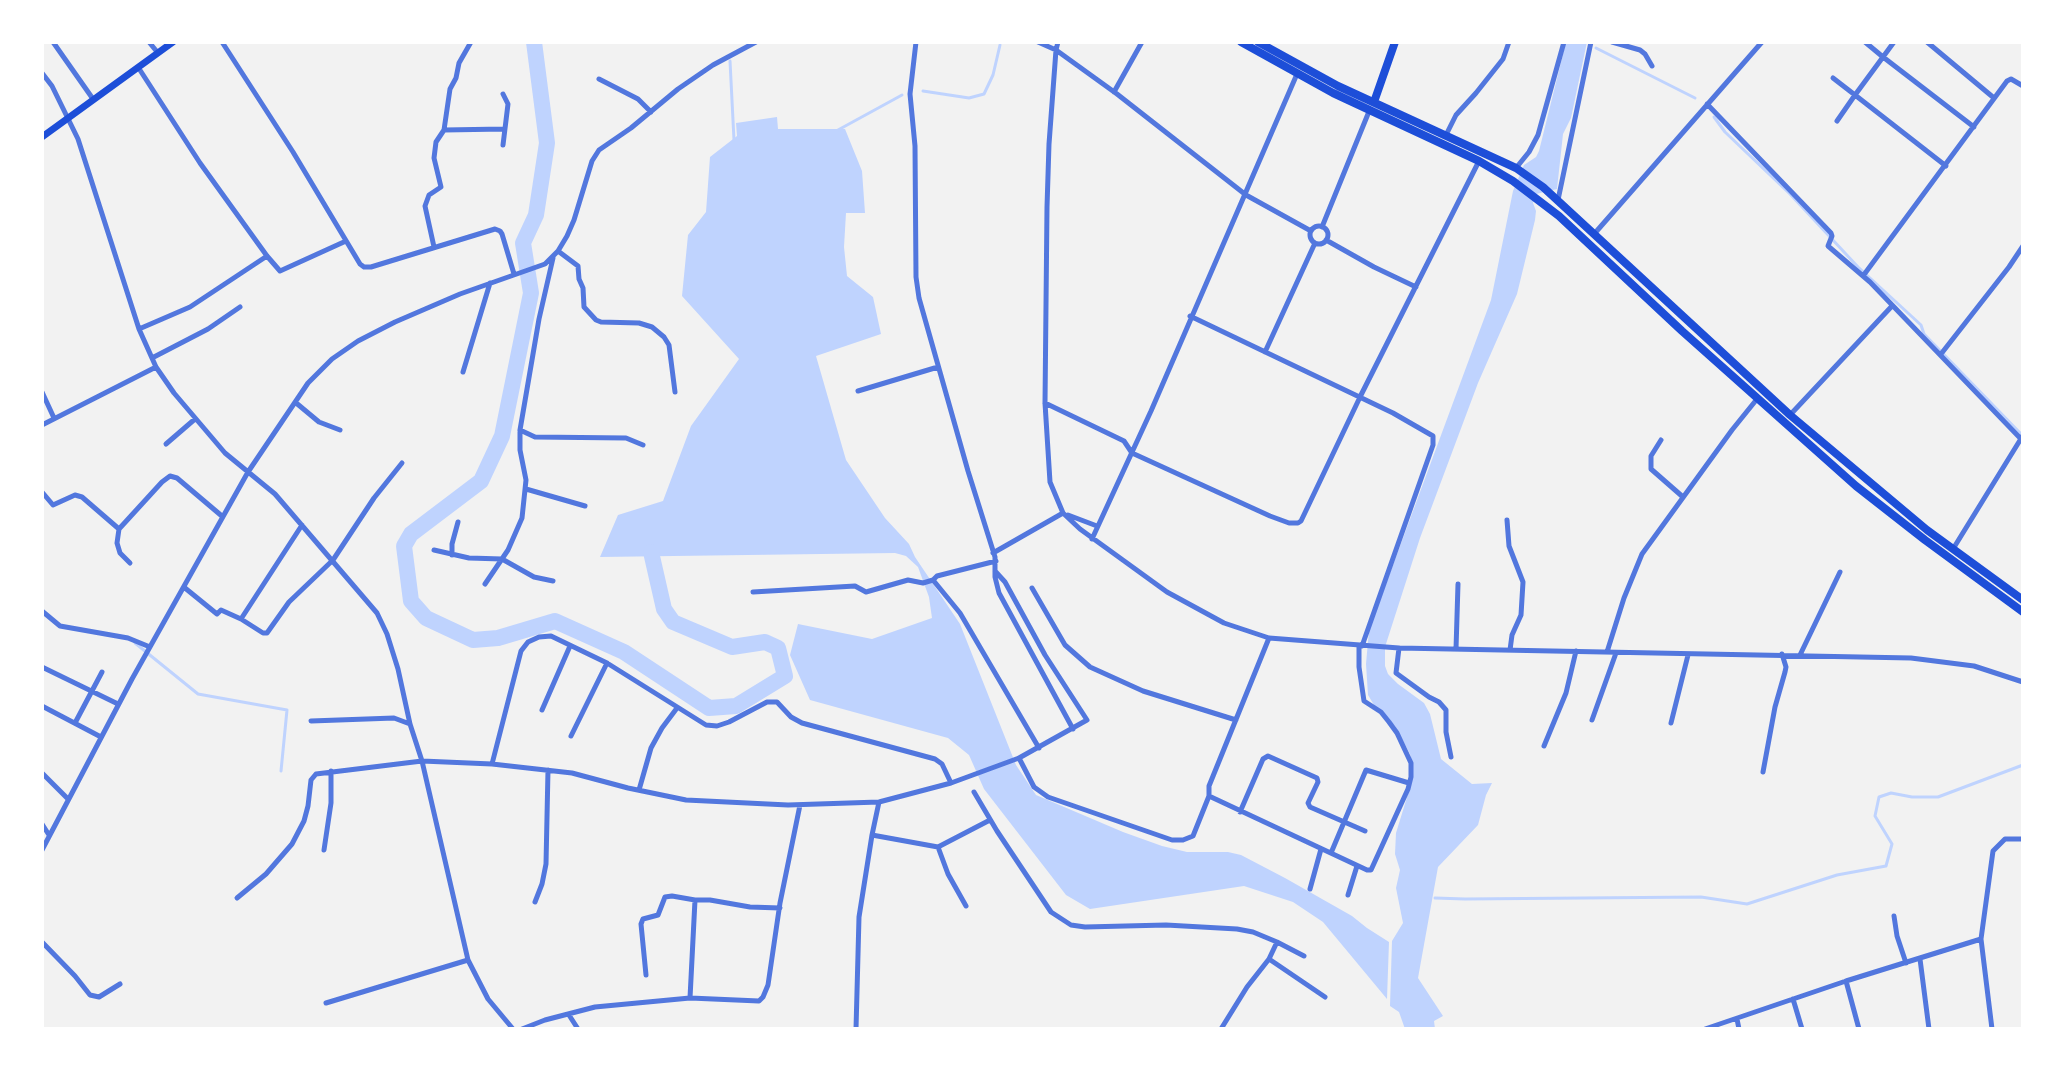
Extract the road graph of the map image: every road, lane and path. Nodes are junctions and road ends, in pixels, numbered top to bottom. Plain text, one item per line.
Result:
1 (53, 42) edge
2 (149, 42) edge
3 (173, 42) edge
4 (222, 42) edge
5 (471, 42) edge
6 (756, 42) edge
7 (916, 42) edge
8 (1038, 42) edge
9 (1058, 42) edge
10 (1142, 42) edge
11 (1241, 42) edge
12 (1258, 42) edge
13 (1395, 42) edge
14 (1509, 42) edge
15 (1564, 42) edge
16 (1591, 42) edge
17 (1612, 42) edge
18 (1864, 42) edge
19 (1894, 42) edge
20 (1927, 42) edge
21 (1758, 43) edge
22 (1056, 50) junction
23 (158, 53) junction
24 (1883, 57) junction
25 (1653, 66) dead end
26 (138, 67) junction
27 (42, 73) edge
28 (1297, 74) junction
29 (1833, 78) dead end
30 (599, 79) dead end
31 (2023, 86) edge
32 (1114, 92) junction
33 (503, 94) dead end
34 (1855, 95) junction
35 (1994, 98) junction
36 (93, 99) junction
37 (1707, 104) junction
38 (1372, 106) junction
39 (651, 112) junction
40 (68, 118) junction
41 (1837, 121) dead end
42 (1974, 127) junction
43 (504, 129) junction
44 (444, 130) junction
45 (1446, 135) junction
46 (42, 137) edge
47 (503, 145) dead end
48 (1479, 162) junction
49 (1946, 166) junction
50 (1517, 169) junction
51 (1246, 195) junction
52 (1558, 200) junction
53 (1322, 227) junction
54 (1311, 231) junction
55 (1595, 233) junction
56 (1326, 240) junction
57 (346, 242) junction
58 (1315, 243) junction
59 (2023, 246) edge
60 (434, 247) junction
61 (558, 251) junction
62 (267, 256) junction
63 (554, 256) junction
64 (1866, 273) junction
65 (515, 274) junction
66 (490, 283) junction
67 (1416, 286) junction
68 (1892, 306) junction
69 (240, 307) dead end
70 (1191, 316) junction
71 (139, 329) junction
72 (1265, 352) junction
73 (1943, 352) junction
74 (152, 358) junction
75 (156, 367) junction
76 (938, 367) junction
77 (463, 372) dead end
78 (858, 391) dead end
79 (42, 392) edge
80 (675, 392) dead end
81 (1360, 398) junction
82 (1757, 399) junction
83 (295, 402) junction
84 (1045, 403) junction
85 (1790, 415) junction
86 (54, 418) junction
87 (195, 420) junction
88 (42, 425) edge
89 (340, 430) dead end
90 (520, 430) junction
91 (2022, 437) edge
92 (1661, 440) dead end
93 (166, 444) dead end
94 (643, 445) dead end
95 (1132, 453) junction
96 (402, 463) dead end
97 (248, 472) junction
98 (526, 489) junction
99 (42, 492) edge
100 (1683, 497) junction
101 (585, 506) dead end
102 (1063, 513) junction
103 (223, 517) junction
104 (1507, 520) dead end
105 (458, 522) dead end
106 (302, 525) junction
107 (1097, 526) junction
108 (119, 529) junction
109 (1092, 539) junction
110 (1953, 549) junction
111 (435, 550) dead end
112 (993, 553) junction
113 (452, 555) junction
114 (502, 559) junction
115 (333, 560) junction
116 (996, 561) junction
117 (130, 563) dead end
118 (995, 571) junction
119 (1840, 572) dead end
120 (933, 580) junction
121 (553, 581) dead end
122 (485, 584) dead end
123 (1458, 584) dead end
124 (185, 588) junction
125 (1032, 588) dead end
126 (753, 592) dead end
127 (2023, 600) edge
128 (42, 611) edge
129 (2023, 612) edge
130 (241, 619) junction
131 (1269, 638) junction
132 (1035, 639) junction
133 (1026, 645) junction
134 (570, 646) junction
135 (1362, 646) junction
136 (1399, 648) junction
137 (149, 649) junction
138 (1456, 649) junction
139 (1510, 650) junction
140 (1576, 651) junction
141 (1607, 652) junction
142 (1616, 653) junction
143 (1782, 654) junction
144 (1045, 655) junction
145 (1688, 655) junction
146 (1800, 655) junction
147 (1035, 661) junction
148 (607, 663) junction
149 (42, 667) edge
150 (102, 672) dead end
151 (2023, 682) edge
152 (90, 692) junction
153 (118, 704) junction
154 (42, 706) edge
155 (677, 708) junction
156 (542, 710) dead end
157 (1236, 720) junction
158 (1592, 720) dead end
159 (311, 721) dead end
160 (75, 723) junction
161 (1671, 723) dead end
162 (410, 724) junction
163 (1073, 729) junction
164 (571, 736) dead end
165 (101, 737) junction
166 (1544, 746) dead end
167 (1039, 748) junction
168 (1451, 758) dead end
169 (1018, 759) junction
170 (422, 761) junction
171 (492, 764) junction
172 (548, 770) junction
173 (331, 771) junction
174 (42, 772) edge
175 (1763, 772) dead end
176 (951, 783) junction
177 (1409, 783) junction
178 (639, 790) junction
179 (974, 792) dead end
180 (1209, 796) junction
181 (68, 799) junction
182 (879, 802) junction
183 (800, 805) junction
184 (1240, 812) junction
185 (990, 820) junction
186 (1343, 821) junction
187 (42, 824) edge
188 (1365, 831) dead end
189 (49, 835) junction
190 (872, 835) junction
191 (2023, 839) edge
192 (938, 847) junction
193 (1321, 849) junction
194 (42, 850) edge
195 (324, 850) dead end
196 (1330, 853) junction
197 (1357, 866) junction
198 (1310, 888) dead end
199 (1348, 895) dead end
200 (237, 898) dead end
201 (695, 900) junction
202 (535, 902) dead end
203 (966, 906) dead end
204 (780, 908) junction
205 (1893, 916) dead end
206 (1982, 939) junction
207 (42, 942) edge
208 (1277, 942) junction
209 (1304, 956) dead end
210 (1920, 958) junction
211 (1269, 959) junction
212 (468, 960) junction
213 (1906, 963) junction
214 (646, 975) dead end
215 (1846, 981) junction
216 (120, 984) dead end
217 (1325, 997) dead end
218 (690, 998) junction
219 (1793, 999) junction
220 (326, 1003) dead end
221 (569, 1015) junction
222 (1737, 1019) junction
223 (513, 1029) edge
224 (522, 1029) edge
225 (578, 1029) edge
226 (856, 1029) edge
227 (1221, 1029) edge
228 (1705, 1029) edge
229 (1739, 1029) edge
230 (1802, 1029) edge
231 (1859, 1029) edge
232 (1929, 1029) edge
233 (1992, 1029) edge

1 - 36 street
2 - 23 street
3 - 23 main road
4 - 57 street
5 - 44 street
6 - 39 street
7 - 76 street
8 - 22 street
9 - 22 street
10 - 32 street
11 - 28 highway
12 - 38 highway
13 - 38 highway
14 - 45 street
15 - 50 street
16 - 52 street
17 - 25 street
18 - 24 street
19 - 24 street
20 - 35 street
21 - 37 street
22 - 32 street
22 - 84 street
23 - 26 main road
24 - 34 street
24 - 42 street
26 - 36 main road
26 - 62 street
27 - 40 street
28 - 38 highway
28 - 51 street
29 - 34 street
30 - 39 street
31 - 35 street
32 - 51 street
33 - 43 street
34 - 41 street
34 - 49 street
35 - 42 street
36 - 40 main road
37 - 55 street
37 - 64 street
38 - 45 highway
38 - 48 highway
38 - 53 street
39 - 61 street
40 - 46 main road
40 - 71 street
42 - 49 street
43 - 44 street
43 - 47 street
44 - 60 street
45 - 50 highway
48 - 67 street
48 - 82 highway
49 - 64 street
50 - 52 highway
51 - 54 street
51 - 70 street
52 - 55 highway
53 - 54 street
53 - 56 street
54 - 58 street
55 - 85 highway
56 - 58 street
56 - 67 street
57 - 60 street
57 - 62 street
58 - 72 street
59 - 73 street
60 - 65 street
61 - 63 street
61 - 80 street
62 - 71 street
63 - 65 street
63 - 90 street
64 - 68 street
65 - 66 street
66 - 77 street
66 - 83 street
67 - 81 street
68 - 73 street
68 - 85 street
69 - 74 street
70 - 72 street
70 - 95 street
71 - 74 street
72 - 81 street
73 - 91 street
74 - 75 street
75 - 86 street
75 - 87 street
76 - 78 street
76 - 112 street
79 - 86 street
81 - 95 street
81 - 135 street
82 - 100 street
82 - 129 highway
83 - 89 street
83 - 97 street
84 - 95 street
84 - 102 street
85 - 110 highway
86 - 88 street
87 - 93 street
87 - 97 street
90 - 94 street
90 - 98 street
91 - 110 street
92 - 100 street
95 - 107 street
96 - 115 street
97 - 103 street
97 - 106 street
98 - 101 street
98 - 114 street
99 - 108 street
100 - 141 street
102 - 107 street
102 - 109 street
102 - 112 street
103 - 108 street
103 - 124 street
104 - 139 street
105 - 113 street
106 - 115 street
106 - 130 street
107 - 109 street
108 - 117 street
109 - 131 street
110 - 127 highway
111 - 113 street
112 - 116 street
113 - 114 street
114 - 121 street
114 - 122 street
115 - 130 street
115 - 162 street
116 - 118 street
116 - 120 street
118 - 132 street
118 - 133 street
119 - 146 street
120 - 126 street
120 - 167 street
123 - 138 street
124 - 130 street
124 - 137 street
125 - 157 street
128 - 137 street
131 - 135 street
131 - 157 street
132 - 133 street
132 - 144 street
133 - 147 street
134 - 148 street
134 - 156 street
134 - 171 street
135 - 136 street
135 - 177 street
136 - 138 street
136 - 168 street
137 - 153 street
138 - 139 street
139 - 140 street
140 - 141 street
140 - 166 street
141 - 142 street
142 - 145 street
142 - 158 street
143 - 145 street
143 - 146 street
143 - 175 street
144 - 147 street
144 - 163 street
145 - 161 street
146 - 151 street
147 - 163 street
148 - 155 street
148 - 164 street
149 - 152 street
150 - 152 street
152 - 153 street
152 - 160 street
153 - 165 street
154 - 160 street
155 - 176 street
155 - 178 street
157 - 180 street
159 - 162 street
160 - 165 street
162 - 170 street
163 - 167 street
165 - 181 street
167 - 169 street
169 - 176 street
169 - 180 street
170 - 171 street
170 - 173 street
170 - 212 street
171 - 172 street
172 - 178 street
172 - 202 street
173 - 195 street
173 - 200 street
174 - 181 street
176 - 182 street
177 - 186 street
177 - 197 street
178 - 183 street
179 - 185 street
180 - 184 street
181 - 189 street
182 - 183 street
182 - 190 street
183 - 204 street
184 - 186 street
184 - 193 street
185 - 192 street
185 - 208 street
186 - 188 street
186 - 196 street
187 - 189 street
189 - 194 street
190 - 192 street
190 - 226 street
191 - 206 street
192 - 203 street
193 - 196 street
193 - 198 street
196 - 197 street
197 - 199 street
201 - 204 street
201 - 214 street
201 - 218 street
204 - 218 street
205 - 213 street
206 - 210 street
206 - 233 street
207 - 216 street
208 - 209 street
208 - 211 street
210 - 213 street
210 - 232 street
211 - 217 street
211 - 227 street
212 - 220 street
212 - 223 street
213 - 215 street
215 - 219 street
215 - 231 street
218 - 221 street
219 - 222 street
219 - 230 street
221 - 224 street
221 - 225 street
222 - 228 street
222 - 229 street

